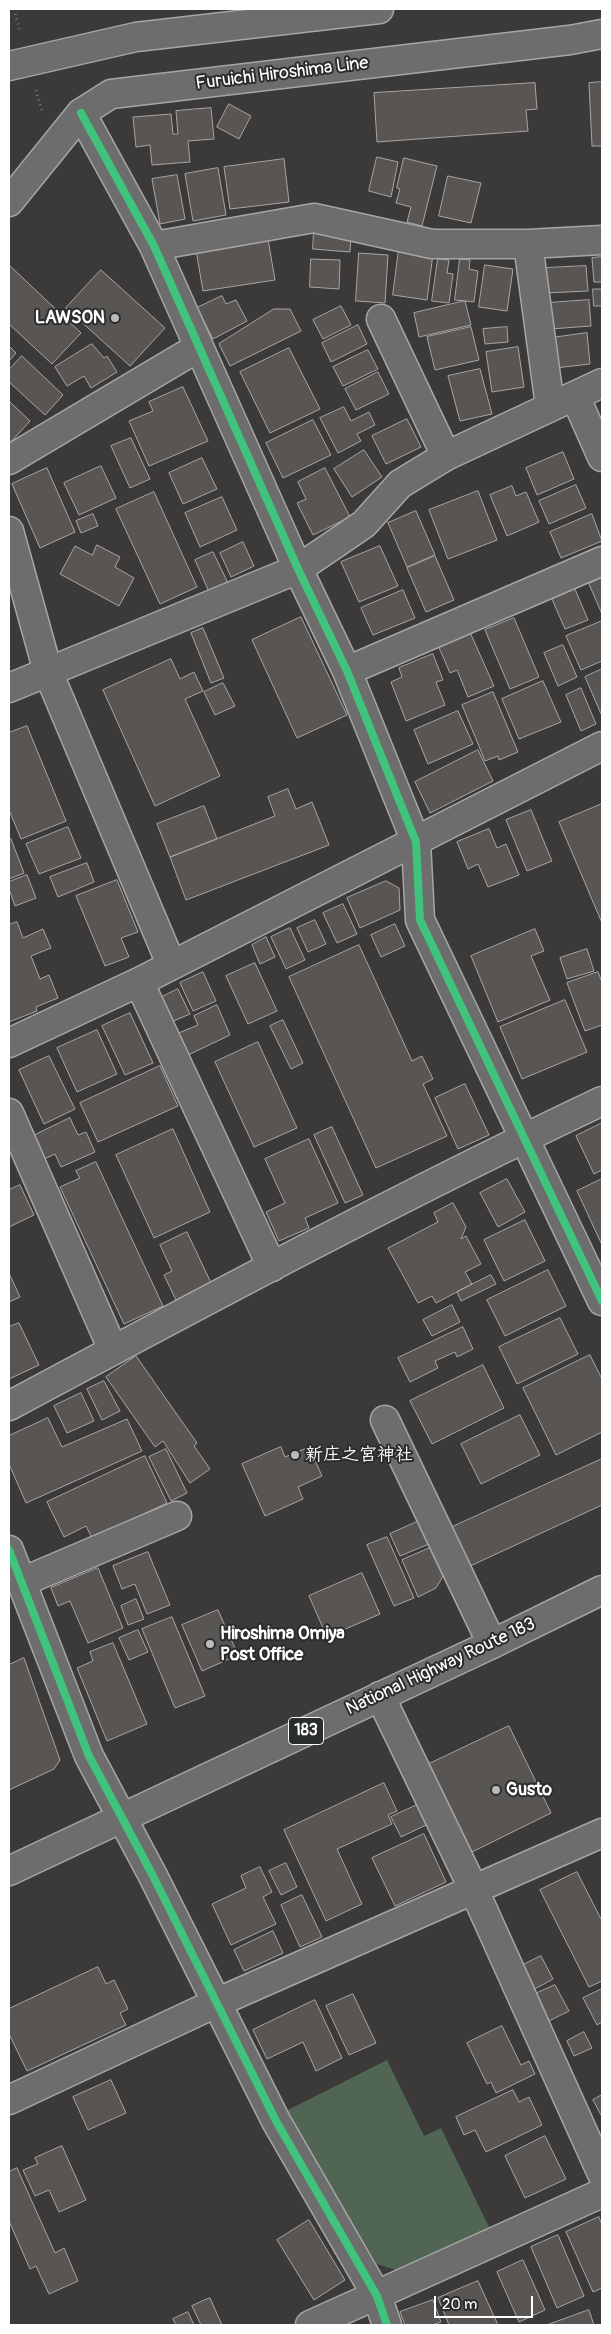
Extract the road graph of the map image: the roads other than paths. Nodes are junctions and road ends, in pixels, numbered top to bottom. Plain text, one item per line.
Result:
1 (379, 9) edge
2 (602, 34) edge
3 (9, 66) edge
4 (81, 113) junction
5 (9, 202) edge
6 (602, 240) edge
7 (528, 244) junction
8 (154, 246) junction
9 (381, 319) dead end
10 (199, 347) junction
11 (602, 383) edge
12 (575, 396) junction
13 (550, 406) junction
14 (446, 456) junction
15 (602, 457) edge
16 (9, 460) edge
17 (9, 531) edge
18 (602, 561) edge
19 (298, 569) junction
20 (347, 671) junction
21 (48, 672) junction
22 (9, 688) edge
23 (602, 746) edge
24 (416, 842) junction
25 (171, 964) junction
26 (139, 982) junction
27 (9, 1042) edge
28 (602, 1101) edge
29 (9, 1113) edge
30 (524, 1138) junction
31 (272, 1267) junction
32 (596, 1273) edge
33 (602, 1301) edge
34 (113, 1350) junction
35 (9, 1406) edge
36 (385, 1420) dead end
37 (177, 1516) dead end
38 (9, 1550) edge
39 (22, 1582) junction
40 (602, 1590) edge
41 (492, 1644) junction
42 (380, 1696) junction
43 (121, 1817) junction
44 (602, 1833) edge
45 (9, 1871) edge
46 (474, 1890) junction
47 (216, 2003) junction
48 (9, 2100) edge
49 (602, 2174) edge
50 (602, 2193) edge
51 (377, 2296) junction
52 (310, 2325) edge
53 (386, 2325) edge

1 - 3 main road
2 - 4 main road, Furuichi Hiroshima Line
4 - 5 main road, Furuichi Hiroshima Line
4 - 8 main road
6 - 7 main road
7 - 8 main road
7 - 13 main road
8 - 10 main road
9 - 14 main road
10 - 16 main road
10 - 19 main road
11 - 12 main road
12 - 13 main road
12 - 15 main road
13 - 14 main road
14 - 19 main road
17 - 21 main road
18 - 20 main road
19 - 20 main road
19 - 21 main road
20 - 24 main road
21 - 22 main road
21 - 25 main road
23 - 24 main road
24 - 25 main road
24 - 30 main road
25 - 26 main road
26 - 27 main road
26 - 31 main road
28 - 30 main road
29 - 34 main road
30 - 31 main road
30 - 32 main road
31 - 34 main road
32 - 33 main road
34 - 35 main road
36 - 41 main road
37 - 39 main road
38 - 39 main road
39 - 43 main road
40 - 41 main road, National Highway Route 183 / 183
41 - 42 main road, National Highway Route 183 / 183
42 - 43 main road, National Highway Route 183 / 183
42 - 46 main road
43 - 45 main road, National Highway Route 183 / 183
43 - 47 main road
44 - 46 main road
46 - 47 main road
46 - 49 main road
47 - 48 main road
47 - 51 main road
50 - 51 main road
51 - 52 main road
51 - 53 main road

